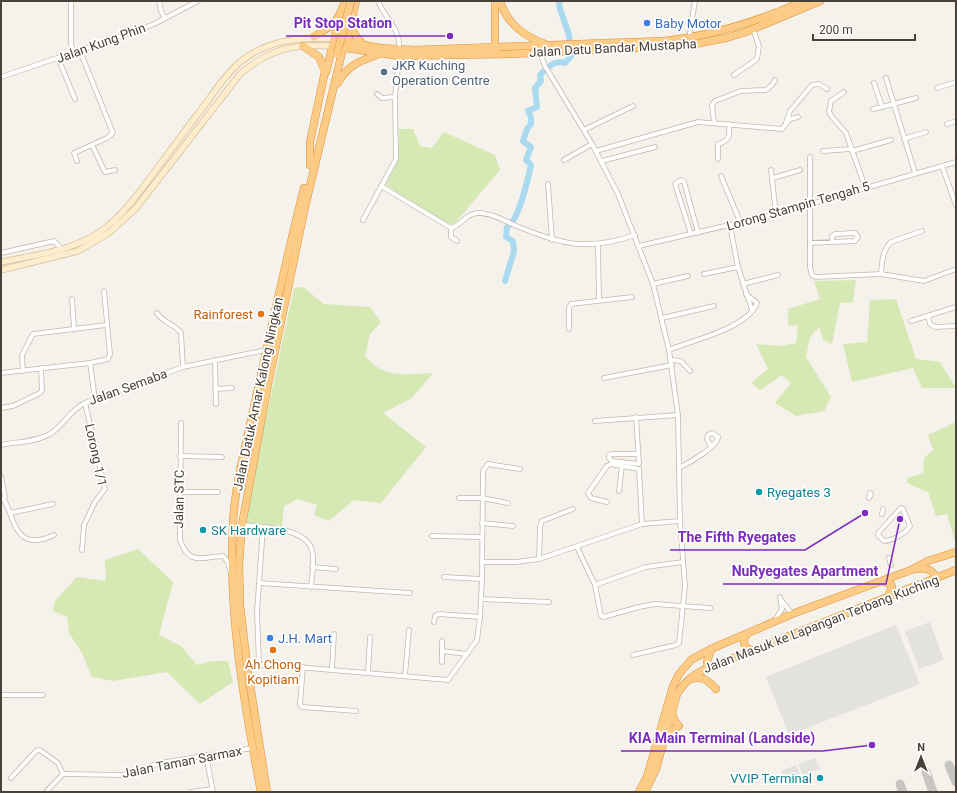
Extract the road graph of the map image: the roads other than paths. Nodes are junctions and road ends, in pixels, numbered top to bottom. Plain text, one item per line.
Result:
1 (71, 1) edge
2 (159, 1) edge
3 (186, 1) edge
4 (198, 1) edge
5 (344, 1) edge
6 (351, 1) edge
7 (355, 1) edge
8 (378, 1) edge
9 (495, 1) edge
10 (500, 1) edge
11 (694, 1) edge
12 (804, 1) edge
13 (820, 1) edge
14 (188, 6) junction
15 (340, 16) junction
16 (165, 18) junction
17 (351, 24) junction
18 (754, 29) junction
19 (314, 37) junction
20 (689, 38) junction
21 (334, 43) junction
22 (364, 44) junction
23 (346, 45) junction
24 (303, 46) junction
25 (549, 46) junction
26 (506, 47) junction
27 (570, 48) junction
28 (80, 51) junction
29 (495, 51) junction
30 (74, 53) junction
31 (399, 53) junction
32 (540, 53) junction
33 (379, 54) junction
34 (510, 54) junction
35 (58, 58) junction
36 (734, 75) dead end
37 (1, 77) edge
38 (886, 78) dead end
39 (324, 80) junction
40 (774, 80) dead end
41 (338, 82) junction
42 (956, 82) edge
43 (874, 83) dead end
44 (937, 88) dead end
45 (827, 89) dead end
46 (844, 92) dead end
47 (377, 94) dead end
48 (395, 97) junction
49 (916, 98) dead end
50 (75, 99) dead end
51 (894, 104) junction
52 (633, 106) dead end
53 (882, 107) junction
54 (873, 109) dead end
55 (798, 117) dead end
56 (956, 121) edge
57 (714, 122) junction
58 (729, 124) junction
59 (786, 124) junction
60 (947, 124) dead end
61 (584, 130) junction
62 (926, 132) dead end
63 (904, 139) junction
64 (891, 140) dead end
65 (592, 144) junction
66 (92, 145) junction
67 (655, 147) dead end
68 (852, 150) junction
69 (596, 151) junction
70 (823, 151) dead end
71 (810, 157) dead end
72 (718, 159) dead end
73 (564, 160) dead end
74 (77, 161) dead end
75 (602, 161) junction
76 (956, 162) edge
77 (312, 165) junction
78 (942, 166) junction
79 (115, 170) dead end
80 (771, 170) dead end
81 (800, 170) dead end
82 (915, 173) junction
83 (721, 176) dead end
84 (772, 178) junction
85 (548, 184) dead end
86 (381, 186) junction
87 (865, 187) junction
88 (811, 205) junction
89 (956, 206) edge
90 (776, 214) junction
91 (363, 220) dead end
92 (741, 224) junction
93 (730, 226) junction
94 (451, 228) junction
95 (922, 231) dead end
96 (698, 233) junction
97 (691, 234) junction
98 (635, 235) junction
99 (552, 240) junction
100 (456, 241) dead end
101 (832, 242) junction
102 (810, 243) junction
103 (598, 245) junction
104 (639, 246) junction
105 (62, 249) junction
106 (1, 253) edge
107 (1, 262) edge
108 (738, 267) junction
109 (956, 269) edge
110 (1, 270) edge
111 (704, 274) dead end
112 (881, 274) junction
113 (688, 276) dead end
114 (778, 276) dead end
115 (653, 284) junction
116 (743, 284) junction
117 (104, 291) dead end
118 (746, 294) junction
119 (632, 297) dead end
120 (72, 299) dead end
121 (599, 300) junction
122 (714, 306) dead end
123 (956, 307) edge
124 (752, 310) junction
125 (157, 313) dead end
126 (928, 316) junction
127 (662, 318) junction
128 (911, 321) dead end
129 (106, 325) junction
130 (956, 326) edge
131 (74, 328) junction
132 (569, 329) dead end
133 (266, 350) junction
134 (669, 350) junction
135 (215, 360) junction
136 (671, 362) junction
137 (90, 363) junction
138 (184, 367) junction
139 (41, 368) junction
140 (23, 371) junction
141 (690, 371) dead end
142 (1, 373) edge
143 (604, 378) dead end
144 (232, 388) dead end
145 (215, 389) junction
146 (95, 399) junction
147 (85, 403) junction
148 (216, 404) dead end
149 (1, 408) edge
150 (678, 414) junction
151 (636, 417) junction
152 (595, 421) dead end
153 (181, 423) dead end
154 (1, 445) edge
155 (711, 446) dead end
156 (245, 450) junction
157 (257, 452) junction
158 (638, 454) junction
159 (180, 456) junction
160 (222, 457) dead end
161 (622, 466) junction
162 (679, 468) junction
163 (520, 469) dead end
164 (1, 476) edge
165 (619, 491) dead end
166 (179, 492) junction
167 (218, 492) dead end
168 (459, 498) dead end
169 (482, 498) junction
170 (3, 499) edge
171 (607, 502) dead end
172 (508, 503) dead end
173 (53, 504) dead end
174 (573, 509) dead end
175 (10, 513) junction
176 (680, 521) junction
177 (482, 523) junction
178 (642, 524) junction
179 (242, 525) junction
180 (513, 526) dead end
181 (263, 528) junction
182 (54, 536) dead end
183 (432, 536) dead end
184 (482, 537) junction
185 (232, 538) junction
186 (884, 541) joint
187 (577, 547) junction
188 (82, 550) dead end
189 (956, 552) edge
190 (223, 556) junction
191 (889, 558) dead end
192 (539, 559) junction
193 (482, 562) junction
194 (683, 562) junction
195 (890, 565) dead end
196 (312, 567) junction
197 (336, 569) dead end
198 (911, 570) junction
199 (956, 570) edge
200 (444, 577) dead end
201 (482, 579) junction
202 (936, 579) junction
203 (882, 581) junction
204 (259, 583) junction
205 (232, 584) junction
206 (595, 584) junction
207 (312, 587) junction
208 (410, 593) dead end
209 (888, 597) junction
210 (481, 599) junction
211 (550, 602) dead end
212 (684, 605) junction
213 (710, 608) dead end
214 (792, 614) junction
215 (480, 617) junction
216 (434, 622) dead end
217 (773, 622) junction
218 (409, 630) dead end
219 (334, 634) dead end
220 (747, 634) junction
221 (370, 637) dead end
222 (442, 641) dead end
223 (711, 649) junction
224 (442, 651) junction
225 (753, 651) junction
226 (467, 654) junction
227 (633, 655) dead end
228 (442, 662) dead end
229 (253, 665) junction
230 (303, 667) junction
231 (708, 668) junction
232 (332, 669) junction
233 (368, 672) junction
234 (405, 675) junction
235 (687, 681) junction
236 (716, 689) dead end
237 (1, 695) edge
238 (43, 695) dead end
239 (356, 711) dead end
240 (253, 748) junction
241 (206, 755) junction
242 (63, 774) junction
243 (11, 778) dead end
244 (212, 791) edge
245 (46, 792) edge
246 (191, 792) edge
247 (261, 792) edge
248 (267, 792) edge
249 (639, 792) edge
250 (645, 792) edge

1 - 30 street
2 - 16 street
3 - 14 street
4 - 14 street, Jalan Kung Phin
5 - 15 highway
6 - 77 highway, Jalan Datuk Amar Kalong Ningkan, bridge
7 - 17 highway
7 - 77 highway, Jalan Datuk Amar Kalong Ningkan
8 - 31 street
9 - 29 highway
10 - 25 highway
11 - 20 street
12 - 20 highway, Jalan Datu Bandar Mustapha
13 - 18 highway, Jalan Datu Bandar Mustapha
14 - 16 street, Jalan Kung Phin
15 - 19 highway
15 - 21 highway
16 - 28 street, Jalan Kung Phin
17 - 22 highway
17 - 23 highway
18 - 27 highway, Jalan Datu Bandar Mustapha
18 - 36 street
19 - 21 main road
19 - 105 main road
20 - 27 highway, Jalan Datu Bandar Mustapha
21 - 23 highway
21 - 24 main road
21 - 39 highway
22 - 23 highway
22 - 31 highway
23 - 33 highway
23 - 41 highway
24 - 39 highway
24 - 110 main road
25 - 26 highway, Jalan Datu Bandar Mustapha
25 - 27 highway, Jalan Datu Bandar Mustapha
26 - 29 highway, Jalan Datu Bandar Mustapha
26 - 34 highway
27 - 32 highway, Jalan Datu Bandar Mustapha
28 - 30 street, Jalan Kung Phin
28 - 66 street
29 - 31 highway
29 - 34 highway, Jalan Datu Bandar Mustapha
30 - 35 street, Jalan Kung Phin
31 - 33 highway
31 - 48 street
32 - 34 highway, Jalan Datu Bandar Mustapha
32 - 61 street
33 - 41 highway
35 - 37 street, Jalan Kung Phin
35 - 50 street
38 - 51 street
39 - 77 highway
40 - 57 street
41 - 77 highway
42 - 44 street
43 - 53 street
45 - 59 street
46 - 68 street
47 - 48 street
48 - 86 street
49 - 51 street
51 - 53 street
51 - 63 street
52 - 61 street
53 - 54 street
55 - 59 street
56 - 60 street
57 - 58 street
57 - 69 street
58 - 59 street
58 - 72 street
61 - 65 street
62 - 63 street
63 - 82 street
64 - 68 street
65 - 69 street
65 - 73 street
66 - 74 street
66 - 79 street
67 - 75 street
68 - 70 street
68 - 87 street
69 - 75 street
71 - 88 street
75 - 98 street
76 - 78 street, Lorong Stampin Tengah 5
77 - 133 highway, Jalan Datuk Amar Kalong Ningkan
77 - 157 highway, Jalan Datuk Amar Kalong Ningkan
78 - 82 street, Lorong Stampin Tengah 5
78 - 89 street
80 - 84 street
81 - 84 street
82 - 87 street, Lorong Stampin Tengah 5
83 - 92 street
84 - 90 street
85 - 99 street
86 - 91 street
86 - 94 street
87 - 88 street, Lorong Stampin Tengah 5
88 - 90 street, Lorong Stampin Tengah 5
88 - 102 street
90 - 92 street, Lorong Stampin Tengah 5
92 - 93 street, Lorong Stampin Tengah 5
93 - 96 street, Lorong Stampin Tengah 5
93 - 108 street
94 - 99 street
94 - 100 street
95 - 112 street
96 - 97 street, Lorong Stampin Tengah 5
96 - 97 street
97 - 104 street, Lorong Stampin Tengah 5
98 - 103 street
98 - 104 street
99 - 103 street
101 - 101 street
101 - 102 street
102 - 112 street
103 - 121 street
104 - 115 street
105 - 106 street
105 - 107 main road
108 - 111 street
108 - 116 street
109 - 112 street
113 - 115 street
114 - 116 street
115 - 127 street
116 - 118 street
117 - 129 street
118 - 124 street
118 - 124 street
119 - 121 street
120 - 131 street
121 - 132 street
122 - 127 street
123 - 126 street
124 - 134 street
125 - 138 street
126 - 128 street
126 - 130 street
127 - 134 street
129 - 131 street
129 - 137 street
131 - 140 street
133 - 135 street, Jalan Semaba
133 - 156 highway, Jalan Datuk Amar Kalong Ningkan
134 - 136 street
135 - 138 street, Jalan Semaba
135 - 145 street
136 - 141 street
136 - 143 street
136 - 150 street
137 - 139 street
137 - 146 street
138 - 146 street, Jalan Semaba
139 - 140 street
139 - 149 street
140 - 142 street
144 - 145 street
145 - 148 street
146 - 147 street, Jalan Semaba
147 - 154 street, Jalan Semaba
147 - 188 street, Lorong 1/1
150 - 151 street
150 - 162 street
151 - 152 street
151 - 158 street
153 - 159 street, Jalan STC
155 - 162 street
156 - 157 highway
156 - 185 highway, Jalan Datuk Amar Kalong Ningkan
157 - 179 highway, Jalan Datuk Amar Kalong Ningkan
158 - 158 street
159 - 160 street
159 - 166 street, Jalan STC
161 - 165 street
161 - 171 street
161 - 178 street
162 - 176 street
163 - 169 street
164 - 170 street
166 - 167 street
166 - 190 street, Jalan STC
168 - 169 street
169 - 172 street
169 - 177 street
170 - 175 street
173 - 175 street
174 - 192 street
175 - 182 street
176 - 178 street
176 - 194 street
177 - 180 street
177 - 184 street
178 - 187 street
179 - 181 street
179 - 229 highway, Jalan Datuk Amar Kalong Ningkan
181 - 196 street
181 - 204 street
183 - 184 street
184 - 193 street
185 - 190 street
185 - 205 highway, Jalan Datuk Amar Kalong Ningkan
186 - 186 street
187 - 192 street
187 - 206 street
189 - 198 highway, Jalan Masuk ke Lapangan Terbang Kuching
190 - 205 street
191 - 195 street
192 - 193 street
193 - 201 street
194 - 206 street
194 - 212 street
196 - 197 street
196 - 207 street
198 - 202 highway
198 - 203 highway, Jalan Masuk ke Lapangan Terbang Kuching
199 - 202 highway, Jalan Masuk ke Lapangan Terbang Kuching
200 - 201 street
201 - 210 street
202 - 209 highway, Jalan Masuk ke Lapangan Terbang Kuching
203 - 209 highway
203 - 214 highway, Jalan Masuk ke Lapangan Terbang Kuching
204 - 207 street
204 - 229 street
205 - 240 highway, Jalan Datuk Amar Kalong Ningkan
206 - 212 street
207 - 208 street
209 - 225 highway, Jalan Masuk ke Lapangan Terbang Kuching
210 - 211 street
210 - 215 street
212 - 213 street
212 - 227 street
214 - 217 highway, Jalan Masuk ke Lapangan Terbang Kuching
214 - 217 street
215 - 216 street
215 - 226 street
217 - 220 highway, Jalan Masuk ke Lapangan Terbang Kuching
218 - 234 street
219 - 232 street
220 - 223 highway, Jalan Masuk ke Lapangan Terbang Kuching
220 - 225 highway
221 - 233 street
222 - 224 street
223 - 231 highway
223 - 249 highway, Jalan Masuk ke Lapangan Terbang Kuching
224 - 226 street
224 - 228 street
225 - 231 highway, Jalan Masuk ke Lapangan Terbang Kuching
226 - 234 street
229 - 230 street
229 - 248 highway, Jalan Datuk Amar Kalong Ningkan
230 - 232 street
230 - 239 street
231 - 235 highway, Jalan Masuk ke Lapangan Terbang Kuching
232 - 233 street
233 - 234 street
235 - 236 highway
235 - 250 highway, Jalan Masuk ke Lapangan Terbang Kuching
237 - 238 street
240 - 241 street, Jalan Taman Sarmax
240 - 247 highway, Jalan Datuk Amar Kalong Ningkan
241 - 242 street, Jalan Taman Sarmax
241 - 244 street
242 - 243 street
242 - 245 street
244 - 246 street

